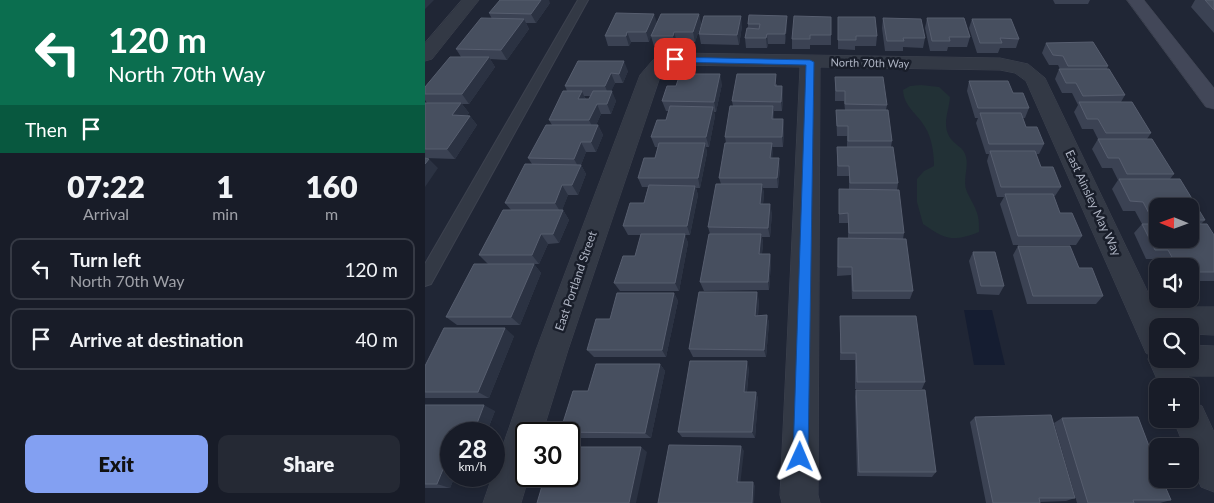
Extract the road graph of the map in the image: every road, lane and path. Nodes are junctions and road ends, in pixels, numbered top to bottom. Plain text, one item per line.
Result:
1 (471, 0) edge
2 (583, 0) edge
3 (1135, 0) edge
4 (425, 55) edge
5 (810, 62) junction
6 (660, 64) joint
7 (1021, 68) joint
8 (1214, 102) edge
9 (425, 279) edge
10 (1214, 321) edge
11 (1149, 326) edge
12 (1199, 331) edge
13 (1199, 359) edge
14 (1214, 361) edge
15 (1194, 428) edge
16 (1214, 474) edge
17 (502, 503) edge
18 (801, 503) edge

1 - 4 street
2 - 9 lane
3 - 8 street
5 - 6 street, North 70th Way
5 - 7 street, North 70th Way
5 - 18 street
6 - 17 street, East Portland Street
7 - 11 street, East Ainsley May Way
10 - 12 street
13 - 14 street
15 - 16 street

